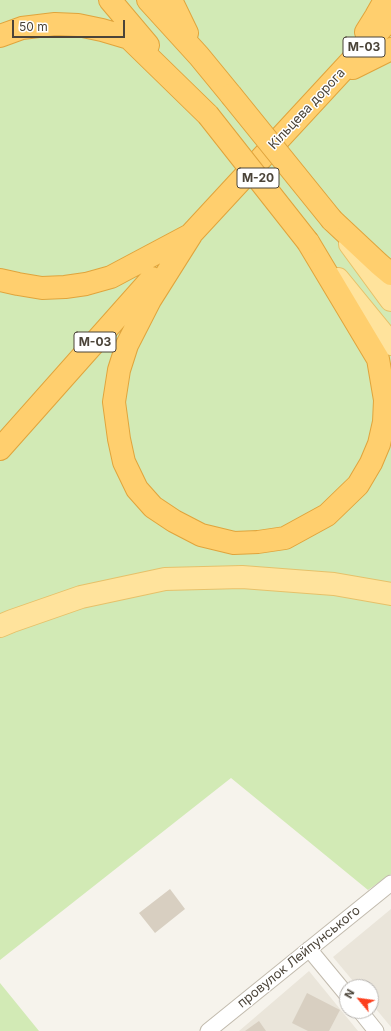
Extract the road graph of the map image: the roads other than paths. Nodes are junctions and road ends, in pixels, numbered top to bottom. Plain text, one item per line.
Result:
1 (110, 0) edge
2 (148, 0) edge
3 (171, 0) edge
4 (385, 0) edge
5 (391, 18) edge
6 (0, 36) edge
7 (391, 49) edge
8 (199, 56) junction
9 (338, 76) junction
10 (208, 115) junction
11 (332, 220) junction
12 (191, 235) junction
13 (308, 242) junction
14 (391, 274) edge
15 (0, 280) edge
16 (391, 300) edge
17 (391, 344) edge
18 (0, 449) edge
19 (391, 594) edge
20 (0, 626) edge
21 (391, 884) edge
22 (309, 949) junction
23 (339, 985) edge
24 (366, 1019) edge
25 (208, 1031) edge
26 (376, 1031) edge

1 - 10 highway, М-20
2 - 8 highway, М-20
3 - 8 highway
4 - 9 highway
5 - 9 highway, Кільцева дорога / М-03
6 - 10 highway
7 - 9 highway
8 - 11 highway, М-20, bridge
9 - 12 highway, Кільцева дорога / М-03
10 - 13 highway, М-20, bridge
11 - 14 highway
11 - 16 main road
12 - 13 highway
12 - 15 highway
12 - 18 highway, М-03
13 - 17 main road
19 - 20 main road
21 - 22 street, провулок Лейпунського
22 - 23 street
22 - 25 street, провулок Лейпунського
24 - 26 street

